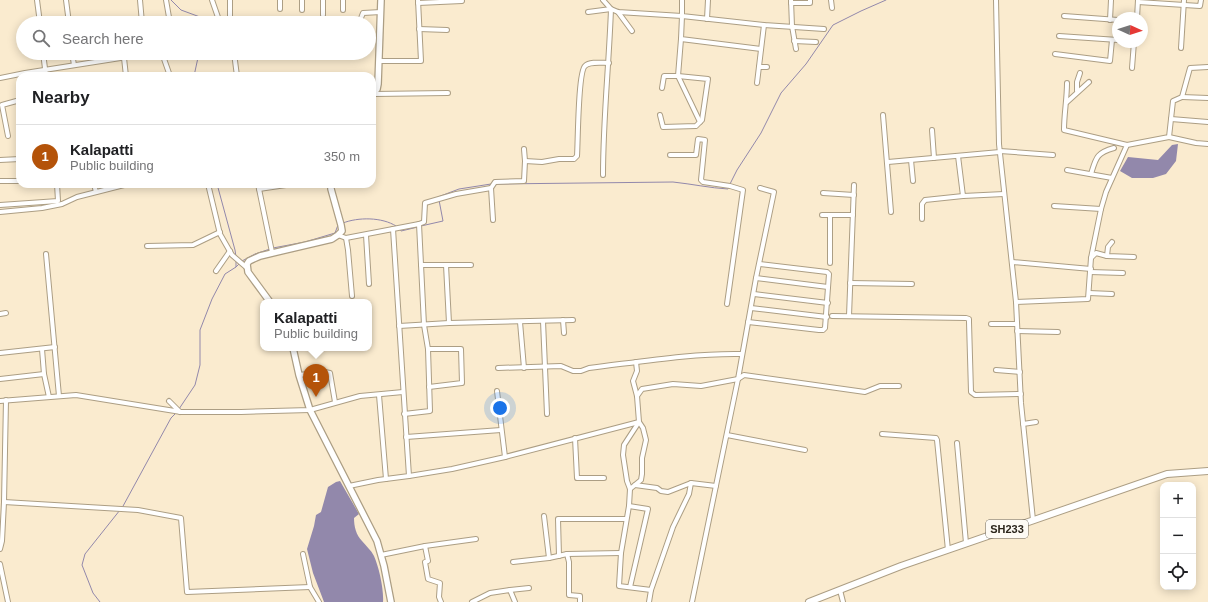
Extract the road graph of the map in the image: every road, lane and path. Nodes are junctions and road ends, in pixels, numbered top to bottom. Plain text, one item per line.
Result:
1 (37, 0) edge
2 (66, 0) edge
3 (140, 0) edge
4 (166, 0) edge
5 (212, 0) edge
6 (230, 0) edge
7 (280, 0) edge
8 (302, 0) edge
9 (323, 0) edge
10 (344, 0) edge
11 (382, 0) edge
12 (603, 0) edge
13 (682, 0) edge
14 (708, 0) edge
15 (810, 0) edge
16 (831, 0) edge
17 (996, 0) edge
18 (1111, 0) edge
19 (1184, 0) edge
20 (1201, 0) edge
21 (462, 1) dead end
22 (1138, 1) edge
23 (418, 2) edge
24 (791, 2) edge
25 (1184, 5) junction
26 (832, 8) dead end
27 (280, 9) dead end
28 (611, 9) junction
29 (302, 10) dead end
30 (343, 10) dead end
31 (382, 12) junction
32 (588, 12) dead end
33 (618, 12) junction
34 (1137, 12) edge
35 (323, 15) dead end
36 (39, 16) edge
37 (68, 16) edge
38 (141, 16) edge
39 (169, 16) edge
40 (218, 16) edge
41 (230, 16) edge
42 (362, 16) edge
43 (682, 16) junction
44 (1064, 16) dead end
45 (707, 19) junction
46 (1110, 20) joint
47 (764, 25) junction
48 (792, 26) junction
49 (419, 29) junction
50 (824, 29) dead end
51 (446, 30) dead end
52 (632, 31) dead end
53 (1059, 36) dead end
54 (681, 39) junction
55 (794, 40) junction
56 (1112, 40) joint
57 (816, 42) dead end
58 (1134, 48) edge
59 (1180, 48) dead end
60 (761, 49) junction
61 (796, 49) dead end
62 (1054, 54) dead end
63 (43, 60) edge
64 (73, 60) edge
65 (110, 60) edge
66 (124, 60) edge
67 (164, 60) edge
68 (235, 60) edge
69 (379, 61) junction
70 (609, 63) junction
71 (74, 65) junction
72 (759, 67) junction
73 (767, 67) dead end
74 (1208, 67) edge
75 (1132, 68) dead end
76 (44, 70) junction
77 (35, 72) edge
78 (126, 72) edge
79 (169, 72) edge
80 (236, 72) edge
81 (1080, 73) dead end
82 (16, 76) edge
83 (678, 76) junction
84 (0, 78) edge
85 (1089, 82) dead end
86 (757, 83) dead end
87 (1067, 83) dead end
88 (376, 88) edge
89 (662, 88) dead end
90 (1078, 91) junction
91 (448, 93) dead end
92 (376, 95) edge
93 (1182, 97) junction
94 (1208, 98) edge
95 (16, 101) edge
96 (1067, 102) junction
97 (660, 115) dead end
98 (883, 115) dead end
99 (1171, 119) junction
100 (700, 122) junction
101 (1208, 122) edge
102 (932, 130) dead end
103 (8, 136) dead end
104 (1169, 136) junction
105 (1208, 144) edge
106 (1127, 145) junction
107 (1114, 148) dead end
108 (524, 149) dead end
109 (1000, 152) junction
110 (1053, 154) dead end
111 (670, 155) dead end
112 (958, 156) junction
113 (934, 158) junction
114 (16, 159) edge
115 (0, 160) edge
116 (911, 160) junction
117 (525, 161) junction
118 (888, 162) junction
119 (1067, 170) dead end
120 (1091, 174) junction
121 (603, 176) dead end
122 (1112, 178) junction
123 (913, 180) dead end
124 (0, 181) edge
125 (16, 181) edge
126 (493, 185) junction
127 (854, 185) dead end
128 (57, 188) edge
129 (95, 188) edge
130 (112, 188) edge
131 (209, 188) edge
132 (264, 188) edge
133 (331, 188) edge
134 (760, 188) dead end
135 (259, 189) joint
136 (96, 192) junction
137 (822, 193) dead end
138 (1004, 194) junction
139 (854, 195) junction
140 (963, 196) junction
141 (0, 205) edge
142 (1054, 206) dead end
143 (1101, 209) junction
144 (0, 212) edge
145 (891, 212) dead end
146 (822, 215) dead end
147 (830, 215) junction
148 (853, 215) junction
149 (922, 219) dead end
150 (493, 220) dead end
151 (419, 226) junction
152 (396, 228) junction
153 (220, 232) junction
154 (338, 235) junction
155 (366, 235) junction
156 (346, 238) junction
157 (1112, 242) dead end
158 (147, 246) dead end
159 (271, 250) junction
160 (231, 253) junction
161 (46, 254) dead end
162 (1106, 256) junction
163 (1134, 257) dead end
164 (1091, 259) junction
165 (1012, 262) junction
166 (830, 263) dead end
167 (471, 264) dead end
168 (760, 264) junction
169 (421, 265) junction
170 (446, 265) junction
171 (245, 266) junction
172 (1090, 270) junction
173 (216, 271) dead end
174 (1123, 274) dead end
175 (756, 278) junction
176 (369, 284) dead end
177 (850, 284) junction
178 (912, 284) dead end
179 (828, 287) junction
180 (1088, 293) junction
181 (754, 294) junction
182 (1112, 294) dead end
183 (352, 296) dead end
184 (268, 299) edge
185 (1016, 302) junction
186 (828, 303) junction
187 (727, 304) dead end
188 (751, 308) junction
189 (6, 313) dead end
190 (0, 314) edge
191 (832, 316) dead end
192 (849, 316) junction
193 (827, 317) junction
194 (563, 320) junction
195 (573, 320) dead end
196 (543, 321) junction
197 (520, 322) junction
198 (748, 322) junction
199 (449, 323) junction
200 (991, 324) dead end
201 (1017, 324) junction
202 (424, 325) junction
203 (399, 326) junction
204 (1017, 331) junction
205 (1058, 332) dead end
206 (564, 333) dead end
207 (54, 347) junction
208 (42, 349) junction
209 (428, 349) junction
210 (294, 351) edge
211 (0, 353) edge
212 (742, 354) junction
213 (636, 362) junction
214 (546, 366) junction
215 (498, 368) dead end
216 (524, 368) junction
217 (996, 370) dead end
218 (1020, 372) junction
219 (44, 374) junction
220 (299, 375) junction
221 (0, 379) edge
222 (738, 379) junction
223 (899, 386) dead end
224 (429, 387) junction
225 (497, 391) dead end
226 (403, 392) junction
227 (1021, 394) junction
228 (379, 395) junction
229 (59, 396) junction
230 (637, 396) junction
231 (49, 397) junction
232 (6, 400) junction
233 (0, 401) edge
234 (169, 401) dead end
235 (335, 402) junction
236 (310, 410) junction
237 (181, 412) junction
238 (404, 414) junction
239 (547, 414) dead end
240 (639, 422) junction
241 (1036, 422) dead end
242 (1023, 424) junction
243 (501, 430) junction
244 (882, 434) dead end
245 (727, 435) junction
246 (406, 437) junction
247 (575, 438) junction
248 (957, 443) dead end
249 (805, 450) dead end
250 (505, 458) junction
251 (1208, 471) edge
252 (409, 476) junction
253 (604, 478) dead end
254 (386, 479) junction
255 (691, 483) junction
256 (635, 485) junction
257 (349, 486) junction
258 (716, 486) junction
259 (630, 489) junction
260 (4, 502) junction
261 (629, 506) junction
262 (544, 516) dead end
263 (626, 519) junction
264 (1033, 520) junction
265 (476, 539) dead end
266 (966, 543) junction
267 (425, 546) junction
268 (0, 549) edge
269 (948, 550) junction
270 (621, 553) junction
271 (303, 554) dead end
272 (567, 554) junction
273 (381, 555) junction
274 (558, 556) junction
275 (548, 558) junction
276 (513, 562) dead end
277 (0, 564) edge
278 (310, 587) junction
279 (630, 587) junction
280 (529, 588) dead end
281 (510, 590) junction
282 (651, 590) junction
283 (840, 590) junction
284 (8, 602) edge
285 (319, 602) edge
286 (391, 602) edge
287 (441, 602) edge
288 (472, 602) edge
289 (515, 602) edge
290 (580, 602) edge
291 (650, 602) edge
292 (692, 602) edge
293 (809, 602) edge
294 (843, 602) edge

1 - 36 street
2 - 37 street
3 - 38 street
4 - 39 street
5 - 40 street
6 - 41 street
7 - 27 street
8 - 29 street
9 - 35 street
10 - 30 street
11 - 31 main road
12 - 28 street
13 - 43 street
14 - 45 street
15 - 24 street
16 - 26 street
17 - 109 street
18 - 46 street
19 - 25 street
20 - 25 street
21 - 23 street
22 - 25 street
22 - 34 street
23 - 49 street
24 - 48 street
25 - 59 street
28 - 32 street
28 - 33 street
28 - 70 street
31 - 42 street
31 - 69 main road
33 - 43 street
33 - 52 street
43 - 45 street
43 - 54 street
44 - 46 street
45 - 47 street
47 - 48 street
47 - 60 street
48 - 50 street
48 - 55 street
49 - 51 street
49 - 69 street
53 - 56 street
54 - 60 street
54 - 83 street
55 - 57 street
55 - 61 street
56 - 62 street
58 - 75 street
60 - 72 street
63 - 76 street
64 - 71 street
65 - 71 street
66 - 78 street
67 - 79 street
68 - 80 street
69 - 88 main road
70 - 117 street
70 - 121 street
71 - 76 street
72 - 73 street
72 - 86 street
74 - 93 street
76 - 77 street
81 - 90 street
82 - 84 street
83 - 89 street
83 - 100 street
83 - 100 street
85 - 90 street
87 - 96 street
90 - 96 street
91 - 92 street
93 - 94 street
93 - 99 street
95 - 103 street
96 - 106 street
97 - 100 street
98 - 118 street
99 - 101 street
99 - 104 street
102 - 113 street
104 - 105 street
104 - 106 street
106 - 122 street
107 - 120 street
108 - 117 street
109 - 110 street
109 - 112 street
109 - 138 street
111 - 187 street
112 - 113 street
112 - 140 street
113 - 116 street
114 - 115 street
116 - 118 street
116 - 123 street
117 - 126 street
118 - 145 street
119 - 120 street
120 - 122 street
122 - 143 street
124 - 125 street
126 - 150 street
126 - 151 street
127 - 139 street
128 - 141 street
129 - 136 street
130 - 136 street
131 - 153 street
132 - 135 street
133 - 154 main road
134 - 168 street
135 - 159 street
136 - 144 street
137 - 139 street
138 - 140 street
138 - 165 street
139 - 148 street
140 - 149 street
142 - 143 street
143 - 164 street
146 - 147 street
147 - 148 street
147 - 166 street
148 - 177 street
151 - 152 street
151 - 169 street
152 - 155 street
152 - 203 street
153 - 158 street
153 - 160 street
154 - 156 street
154 - 159 main road
155 - 156 street
155 - 176 street
156 - 183 street
157 - 162 street
159 - 171 main road
160 - 171 street
160 - 173 street
161 - 207 street
162 - 163 street
162 - 164 street
164 - 172 street
165 - 172 street
165 - 185 street
167 - 170 street
168 - 175 street
168 - 179 street
169 - 170 street
169 - 202 street
170 - 199 street
171 - 184 main road
172 - 174 street
172 - 180 street
175 - 179 street
175 - 181 street
177 - 178 street
177 - 192 street
179 - 186 street
180 - 182 street
180 - 185 street
181 - 186 street
181 - 188 street
185 - 201 street
186 - 193 street
188 - 193 street
188 - 198 street
189 - 190 street
191 - 192 street
192 - 227 street
193 - 198 street
194 - 195 street
194 - 196 street
194 - 206 street
196 - 197 street
196 - 214 street
197 - 199 street
197 - 216 street
198 - 212 street
199 - 202 street
200 - 201 street
201 - 204 street
202 - 203 street
202 - 209 street
203 - 226 street
204 - 205 street
204 - 218 street
207 - 208 street
207 - 229 street
208 - 211 street
208 - 219 street
209 - 224 street
209 - 224 street
210 - 220 main road
212 - 213 street
212 - 222 street
213 - 214 street
213 - 230 street
214 - 216 street
214 - 239 street
215 - 216 street
217 - 218 street
218 - 227 street
219 - 221 street
219 - 231 street
220 - 235 street
220 - 236 main road
222 - 223 street
222 - 230 street
222 - 245 street
224 - 238 street
225 - 243 street
226 - 228 street
226 - 238 street
227 - 242 street
228 - 235 street
228 - 254 street
229 - 231 street
229 - 237 street
230 - 240 street
231 - 232 street
232 - 233 street
232 - 260 street
234 - 237 street
235 - 236 street
236 - 237 street
236 - 257 main road
238 - 246 street
240 - 247 street
240 - 256 street
240 - 259 street
241 - 242 street
242 - 264 street
243 - 246 street
243 - 250 street
244 - 269 street
245 - 249 street
245 - 258 street
246 - 252 street
247 - 250 street
247 - 253 street
248 - 266 street
250 - 252 street
251 - 264 main road, SH233
252 - 254 street
254 - 257 street
255 - 256 street
255 - 258 street
255 - 282 street
256 - 259 street
257 - 273 main road
258 - 292 street
259 - 261 street
260 - 268 street
260 - 278 street
261 - 263 street
261 - 279 street
262 - 275 street
263 - 270 street
263 - 274 street
264 - 266 main road, SH233
265 - 267 street
266 - 269 main road, SH233
267 - 273 street
267 - 287 street
269 - 283 main road, SH233
270 - 272 street
270 - 279 street
271 - 278 street
272 - 274 street
272 - 290 street
273 - 286 main road
274 - 275 street
275 - 276 street
277 - 284 street
278 - 285 street
279 - 282 street
280 - 281 street
281 - 288 street
281 - 289 street
282 - 291 street
283 - 293 main road, SH233
283 - 294 street

